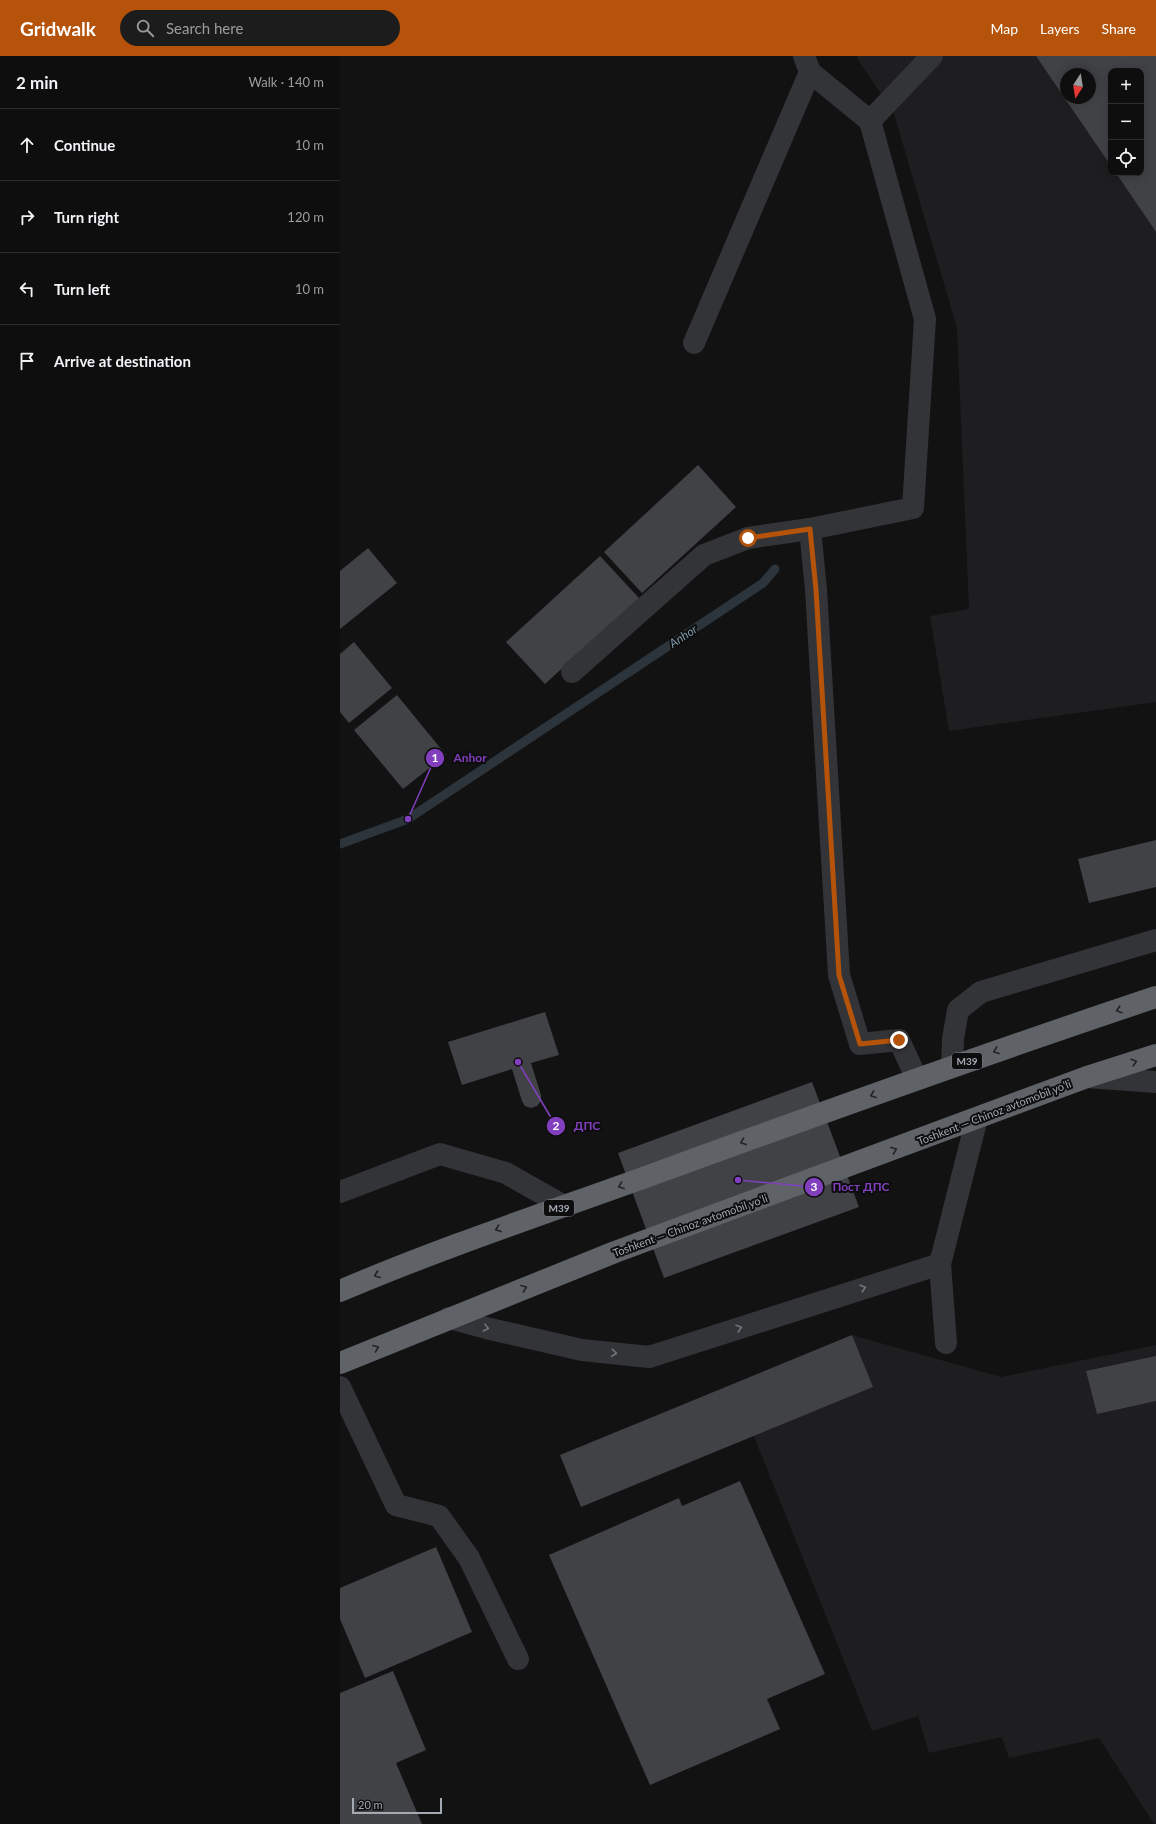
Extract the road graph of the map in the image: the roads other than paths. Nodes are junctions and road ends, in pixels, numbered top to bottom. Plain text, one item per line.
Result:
1 (932, 56) edge
2 (807, 64) edge
3 (870, 121) junction
4 (694, 343) dead end
5 (810, 529) junction
6 (572, 672) dead end
7 (1156, 940) edge
8 (1156, 997) edge
9 (1156, 1055) edge
10 (952, 1067) junction
11 (1087, 1077) junction
12 (917, 1079) junction
13 (1156, 1082) edge
14 (977, 1118) junction
15 (340, 1192) edge
16 (564, 1206) junction
17 (940, 1264) junction
18 (340, 1291) edge
19 (449, 1318) junction
20 (946, 1343) dead end
21 (340, 1363) edge
22 (340, 1387) edge
23 (518, 1659) dead end

1 - 3 street
2 - 3 street
2 - 4 street
3 - 5 street
5 - 6 street
5 - 12 street
7 - 10 street
8 -> 10 highway, M39
11 -> 9 highway, Toshkent — Chinoz avtomobil yoʻli
10 - 12 highway, M39
11 - 13 street
11 - 14 highway, Toshkent — Chinoz avtomobil yoʻli
12 -> 16 highway, M39
14 - 17 street
19 -> 14 highway, Toshkent — Chinoz avtomobil yoʻli
15 - 16 street
16 -> 18 highway, M39
19 -> 17 street
17 - 20 street
21 -> 19 highway, Toshkent — Chinoz avtomobil yoʻli
22 - 23 street

